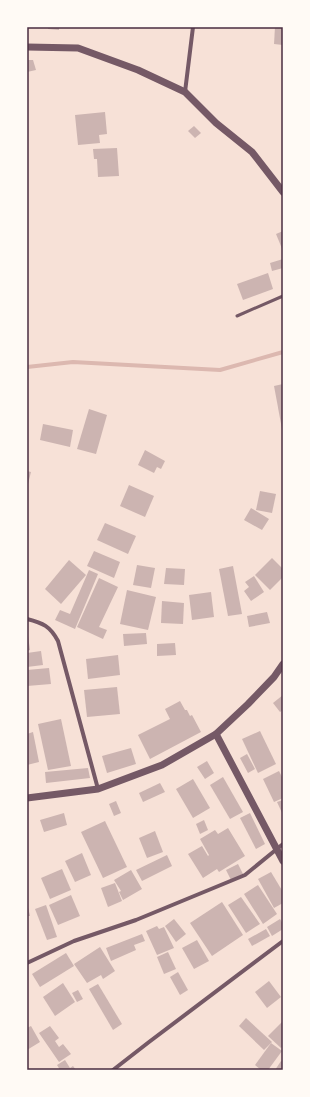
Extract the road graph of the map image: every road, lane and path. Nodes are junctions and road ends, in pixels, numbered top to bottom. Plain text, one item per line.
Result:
1 (193, 27) edge
2 (27, 47) edge
3 (185, 92) junction
4 (282, 187) edge
5 (283, 296) edge
6 (237, 316) dead end
7 (27, 619) edge
8 (283, 664) edge
9 (216, 734) junction
10 (98, 790) junction
11 (27, 798) edge
12 (283, 844) edge
13 (276, 850) junction
14 (283, 861) edge
15 (283, 941) edge
16 (27, 964) edge
17 (113, 1070) edge

1 - 3 street
2 - 3 street
3 - 4 street
5 - 6 lane
7 - 10 street
8 - 9 street
9 - 10 street
9 - 13 street
10 - 11 street
12 - 13 street
13 - 14 street
13 - 16 street
15 - 17 street

